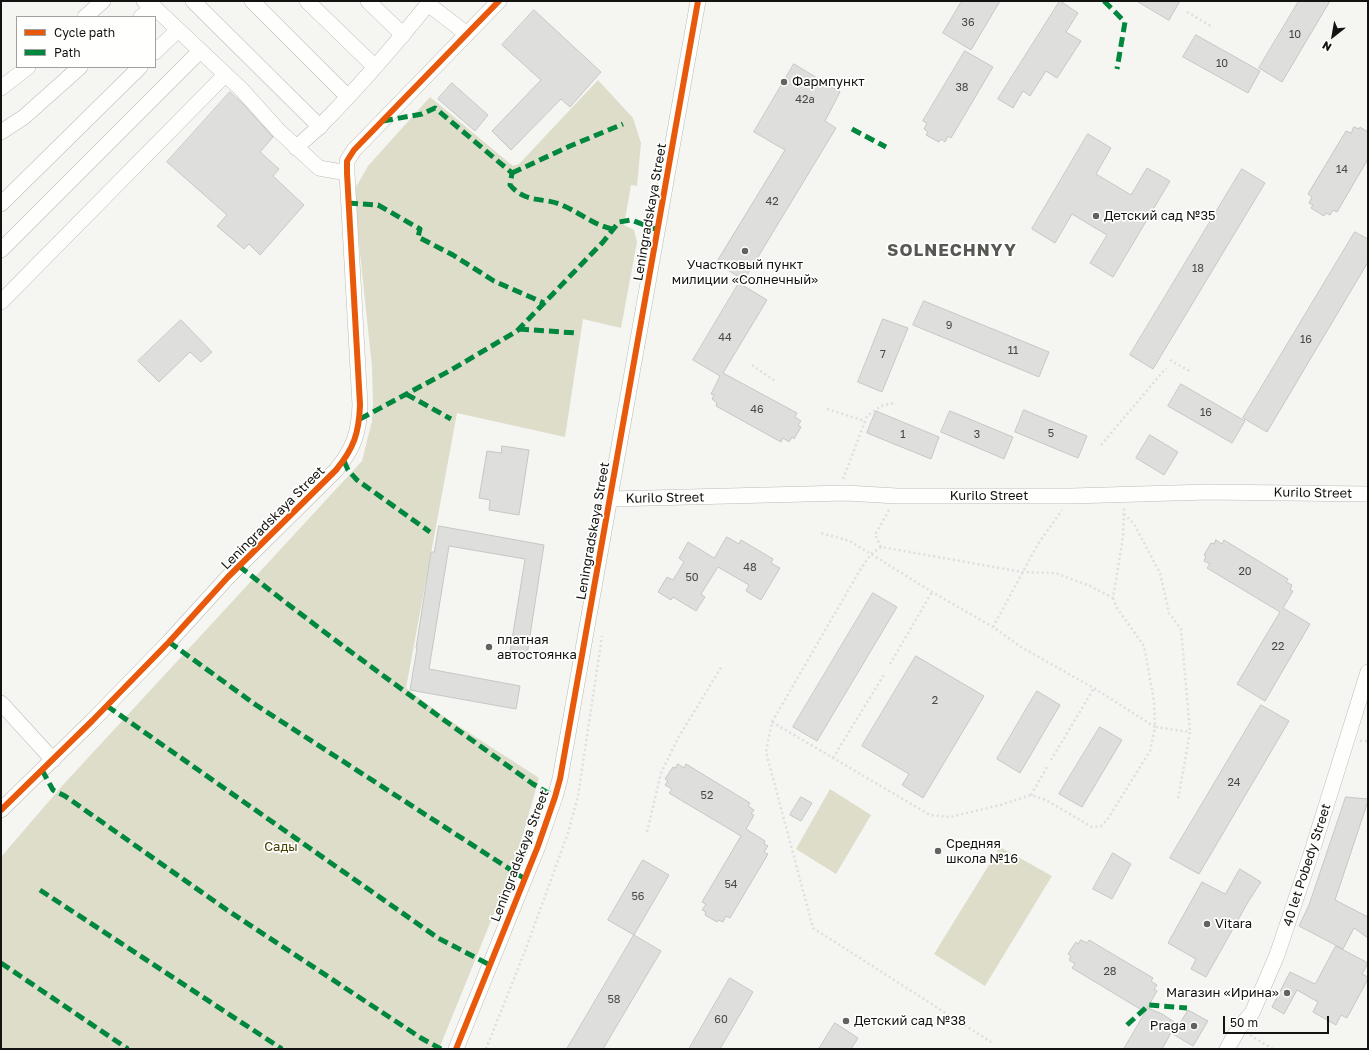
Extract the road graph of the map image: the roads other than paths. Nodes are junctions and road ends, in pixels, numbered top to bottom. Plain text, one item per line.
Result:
1 (103, 1) edge
2 (193, 1) edge
3 (252, 1) edge
4 (307, 1) edge
5 (368, 1) edge
6 (499, 1) edge
7 (698, 1) edge
8 (428, 2) edge
9 (149, 4) edge
10 (87, 16) edge
11 (142, 16) edge
12 (178, 30) junction
13 (467, 34) junction
14 (403, 35) junction
15 (156, 51) edge
16 (200, 51) junction
17 (375, 67) junction
18 (27, 68) edge
19 (79, 68) edge
20 (139, 68) edge
21 (225, 74) junction
22 (1, 88) edge
23 (348, 97) junction
24 (320, 126) junction
25 (1, 132) edge
26 (296, 148) junction
27 (347, 173) junction
28 (1, 204) edge
29 (1, 250) edge
30 (1, 302) edge
31 (1368, 494) edge
32 (610, 499) junction
33 (1368, 672) edge
34 (1, 703) edge
35 (53, 760) junction
36 (1, 810) edge
37 (456, 1049) edge
38 (1227, 1049) edge

1 - 10 street
2 - 24 street
3 - 23 street
4 - 17 street
5 - 14 street
6 - 13 street, Leningradskaya Street
7 - 32 street, Leningradskaya Street
8 - 13 street
8 - 14 street
9 - 11 street
9 - 12 street
12 - 15 street
12 - 16 street
13 - 27 street, Leningradskaya Street
14 - 17 street
16 - 21 street
16 - 29 street
17 - 23 street
18 - 22 street
19 - 25 street
20 - 28 street
21 - 26 street
21 - 30 street
23 - 24 street
24 - 26 street
26 - 27 street
27 - 35 street, Leningradskaya Street
31 - 32 street, Kurilo Street
32 - 37 street, Leningradskaya Street
33 - 38 street, 40 let Pobedy Street
34 - 35 street
35 - 36 street, Leningradskaya Street

